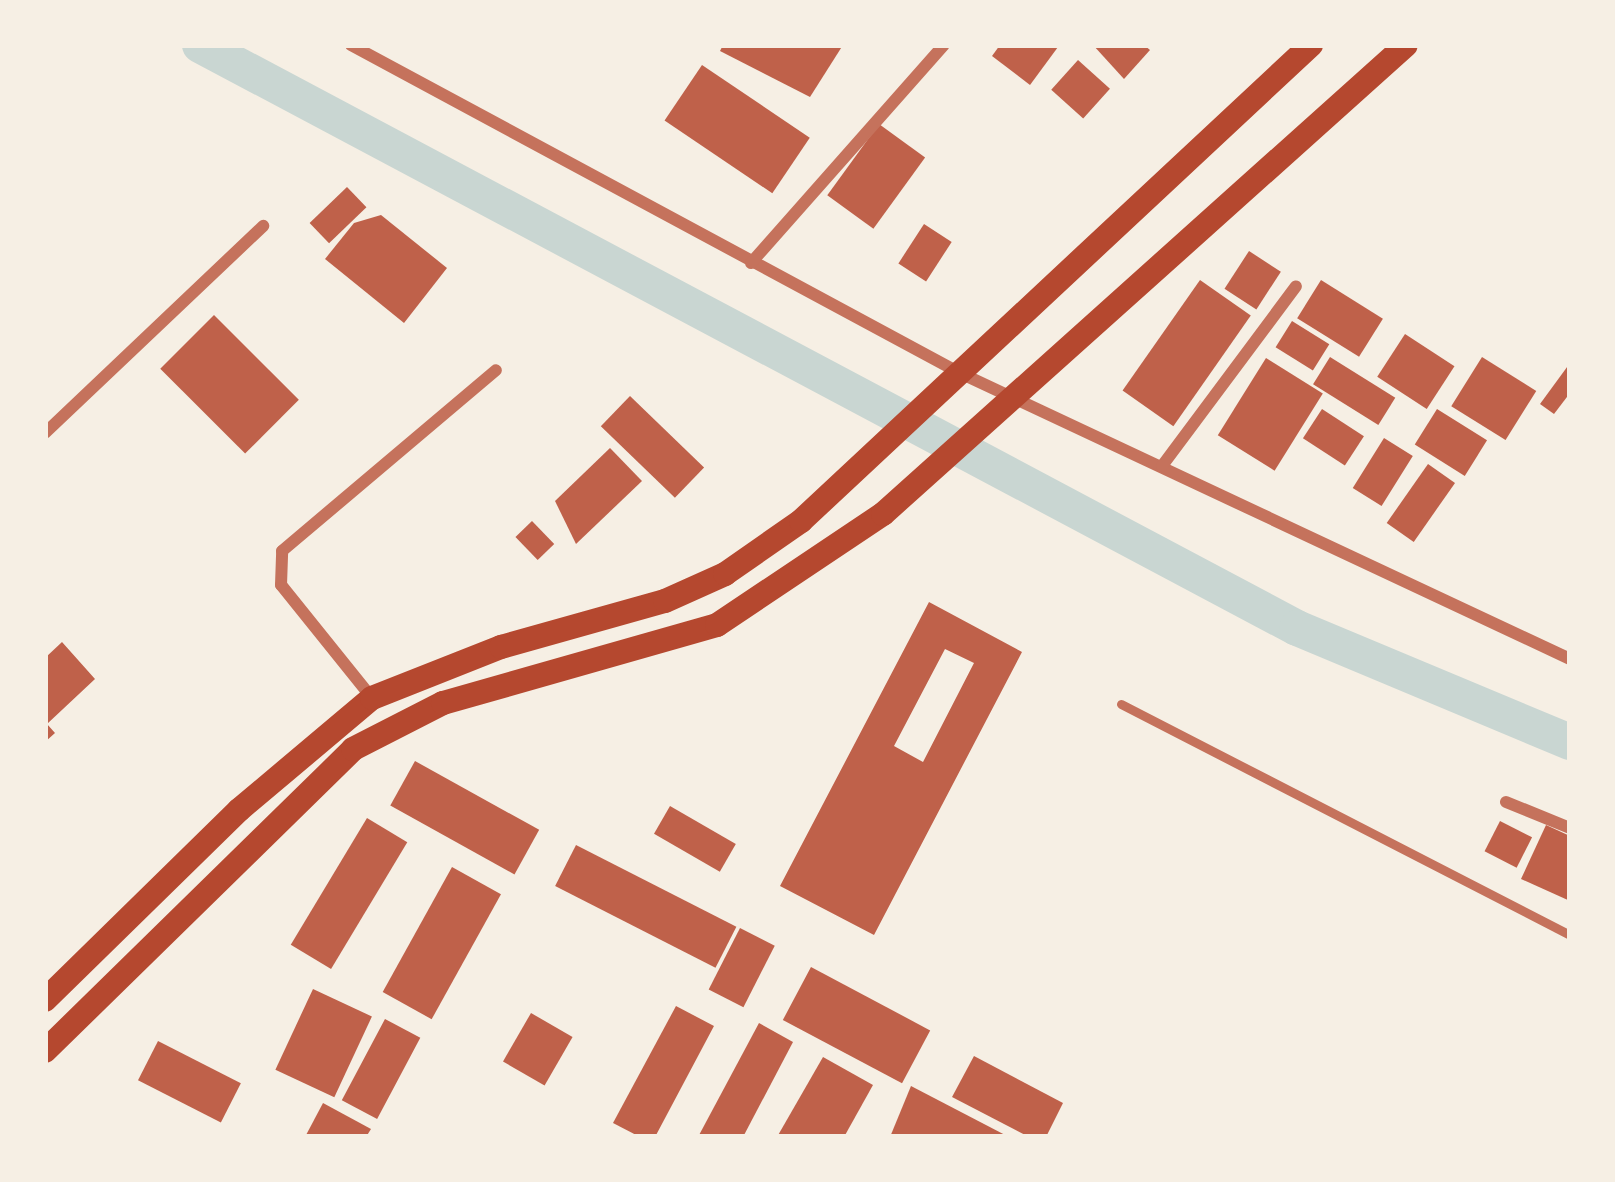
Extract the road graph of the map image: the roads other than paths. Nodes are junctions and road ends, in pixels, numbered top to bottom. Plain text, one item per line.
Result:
1 (351, 45) edge
2 (944, 45) edge
3 (1310, 45) edge
4 (1406, 45) edge
5 (263, 226) dead end
6 (751, 263) junction
7 (1297, 286) dead end
8 (496, 370) dead end
9 (950, 380) junction
10 (1016, 401) junction
11 (45, 433) edge
12 (1162, 466) junction
13 (1569, 657) edge
14 (372, 698) junction
15 (1121, 704) dead end
16 (1507, 802) dead end
17 (1570, 828) edge
18 (1570, 935) edge
19 (45, 1000) edge
20 (45, 1052) edge

1 - 6 street
2 - 6 street
3 - 9 main road
4 - 10 main road
5 - 11 street
6 - 9 street
7 - 12 street
8 - 14 street
9 - 10 street
9 - 14 main road
10 - 12 street
10 - 20 main road
12 - 13 street
14 - 19 main road
15 - 18 lane
16 - 17 street

